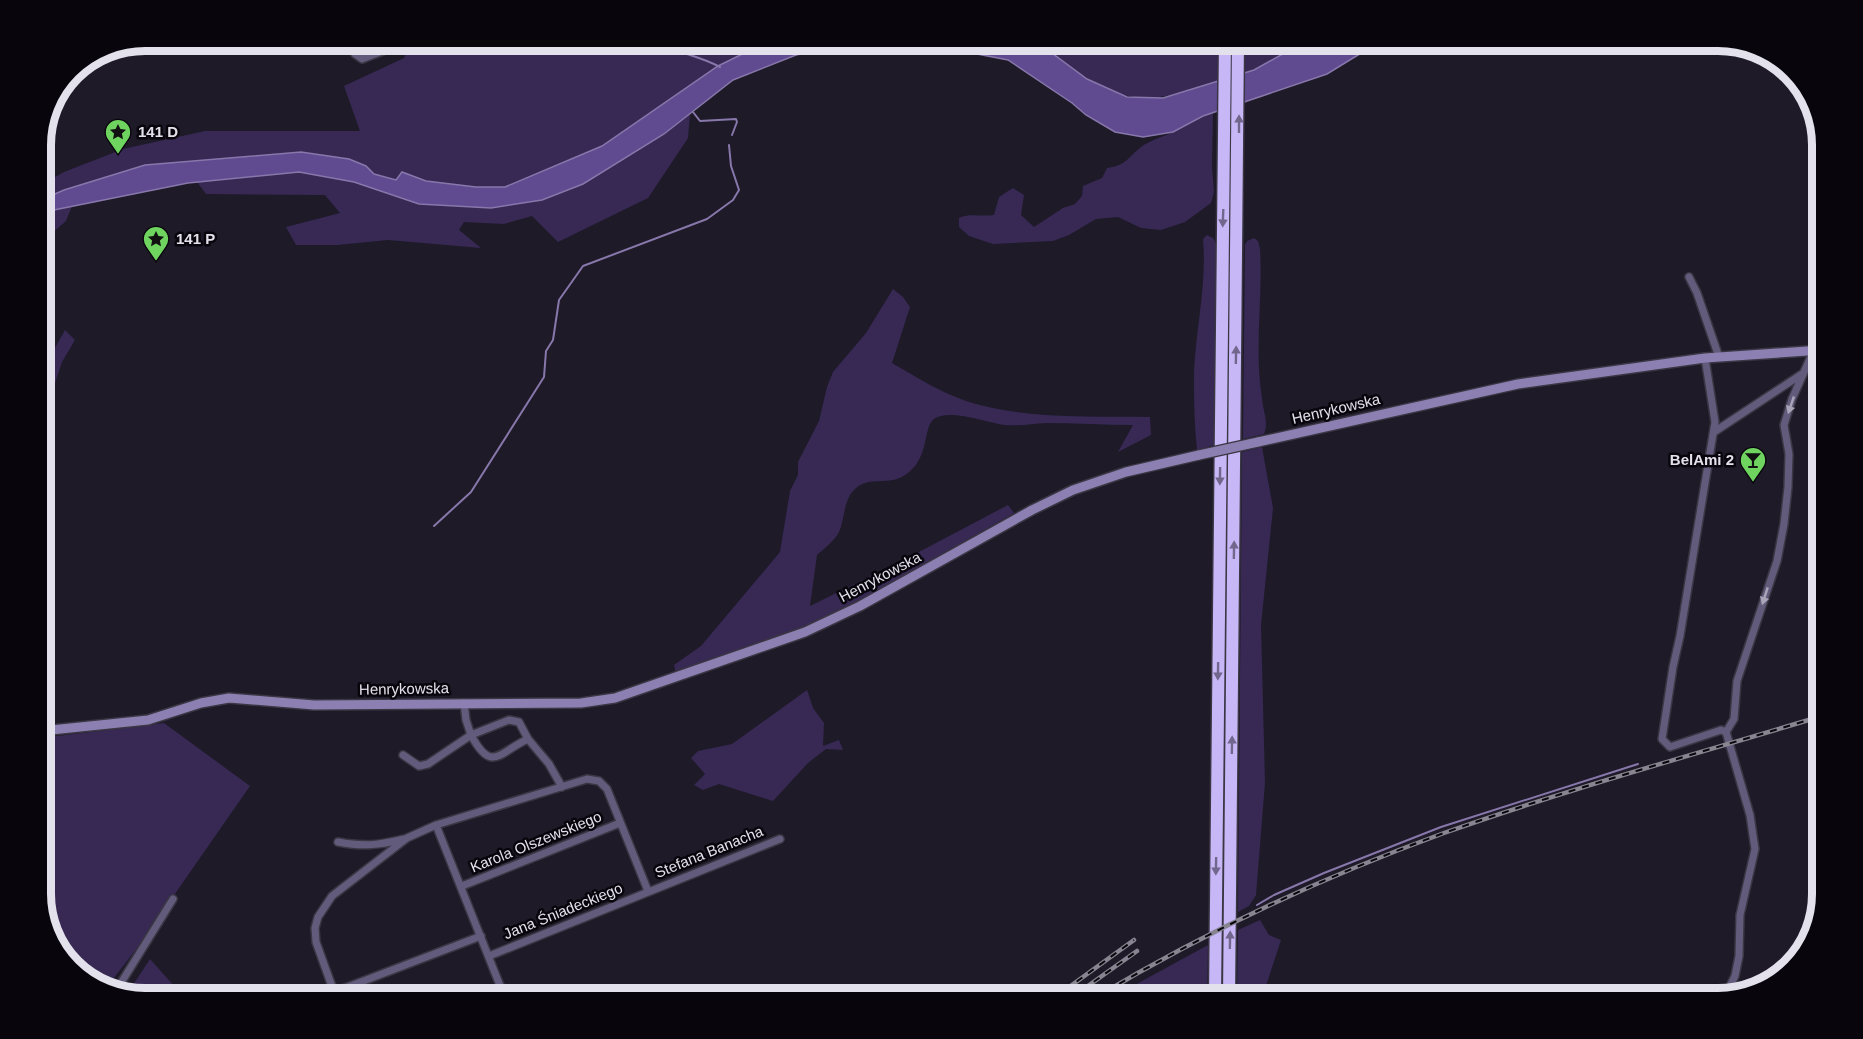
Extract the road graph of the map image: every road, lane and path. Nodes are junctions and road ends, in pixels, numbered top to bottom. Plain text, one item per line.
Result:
1 (354, 51) edge
2 (381, 51) edge
3 (1225, 51) edge
4 (1238, 51) edge
5 (1689, 277) dead end
6 (1812, 351) edge
7 (1719, 357) junction
8 (1705, 358) junction
9 (1812, 360) edge
10 (1804, 373) junction
11 (1714, 432) junction
12 (464, 703) junction
13 (51, 730) edge
14 (1726, 732) junction
15 (471, 735) junction
16 (528, 739) junction
17 (403, 755) dead end
18 (562, 787) junction
19 (620, 823) junction
20 (436, 825) junction
21 (407, 838) junction
22 (780, 839) dead end
23 (338, 842) dead end
24 (462, 886) junction
25 (648, 891) junction
26 (173, 899) dead end
27 (481, 936) junction
28 (489, 956) junction
29 (120, 985) edge
30 (1729, 987) edge
31 (333, 988) edge
32 (344, 988) edge
33 (501, 988) edge
34 (1215, 988) edge
35 (1229, 988) edge

1 - 2 street
3 -> 34 highway
35 -> 4 highway
5 - 7 street
6 - 7 main road, Henrykowska
7 - 8 main road, Henrykowska
8 - 11 street
8 - 12 main road, Henrykowska, bridge
9 - 10 street
10 - 11 street
10 -> 14 street
11 - 14 street
12 - 13 main road, Henrykowska
12 - 15 street
14 - 30 street
15 - 16 street
15 - 16 street
15 - 17 street
16 - 18 street
18 - 19 street
18 - 20 street
19 - 24 street, Karola Olszewskiego
19 - 25 street
20 - 21 street
20 - 24 street
21 - 23 street
21 - 31 street
22 - 25 street, Stefana Banacha
24 - 27 street
25 - 28 street, Jana Śniadeckiego
26 - 29 street
27 - 28 street
27 - 32 street
28 - 33 street

